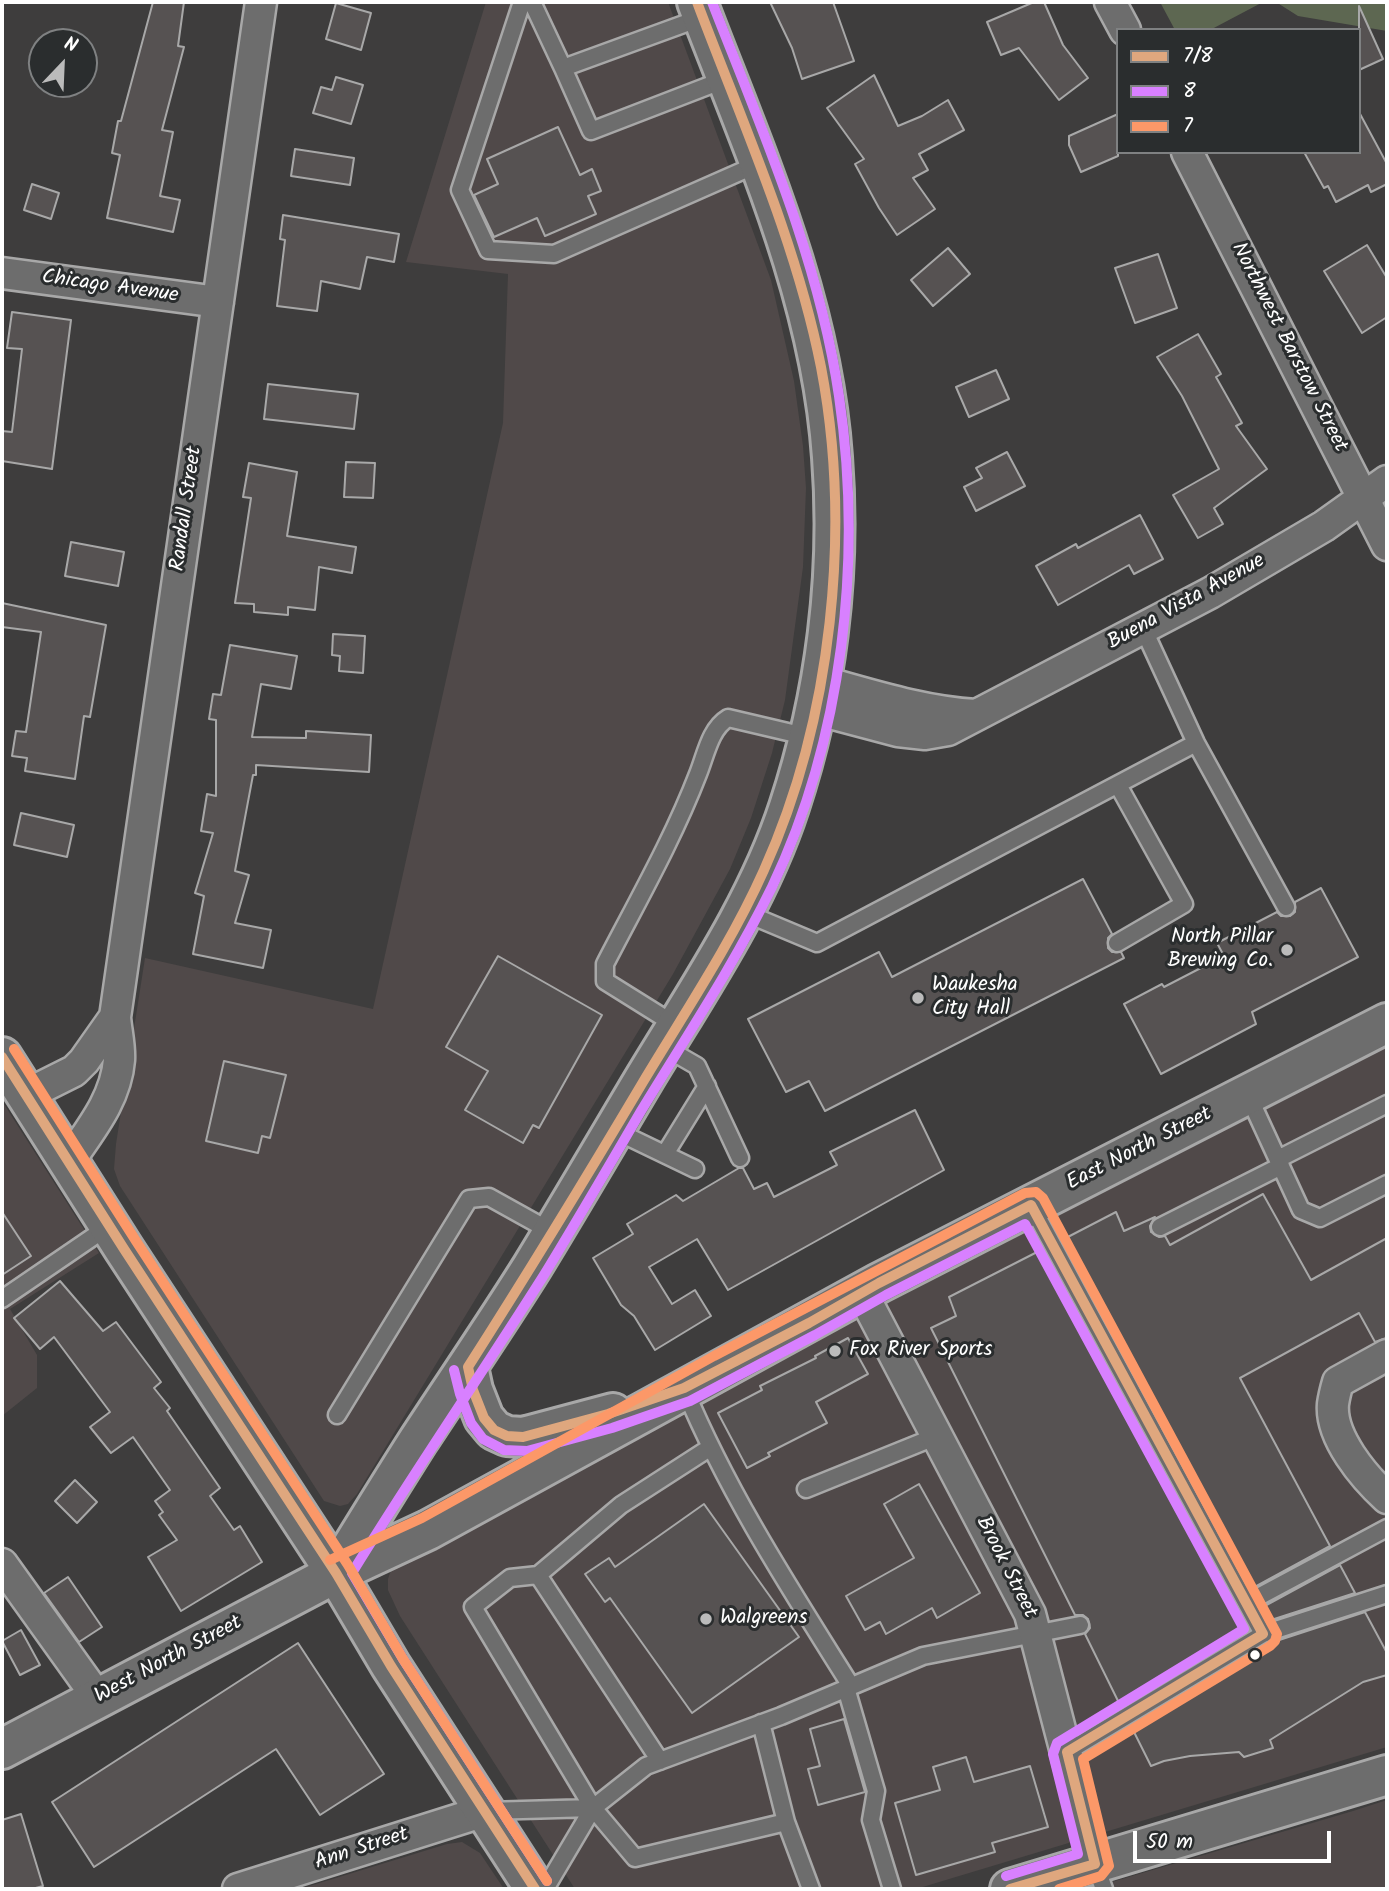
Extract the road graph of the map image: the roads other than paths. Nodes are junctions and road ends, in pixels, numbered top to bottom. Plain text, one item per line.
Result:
1 (261, 2) edge
2 (522, 2) edge
3 (532, 2) edge
4 (1110, 2) edge
5 (700, 9) edge
6 (1124, 28) edge
7 (563, 68) junction
8 (726, 79) junction
9 (1188, 154) edge
10 (758, 164) junction
11 (2, 273) edge
12 (218, 302) junction
13 (1387, 481) edge
14 (1363, 499) junction
15 (1387, 545) edge
16 (1143, 628) junction
17 (815, 709) junction
18 (1196, 744) junction
19 (1118, 785) junction
20 (1286, 907) dead end
21 (743, 912) junction
22 (1116, 943) dead end
23 (115, 1017) junction
24 (1387, 1023) edge
25 (670, 1036) junction
26 (2, 1058) edge
27 (707, 1086) junction
28 (26, 1095) junction
29 (1248, 1096) junction
30 (1387, 1104) edge
31 (614, 1130) junction
32 (665, 1154) junction
33 (740, 1158) dead end
34 (69, 1161) junction
35 (1280, 1162) junction
36 (695, 1169) dead end
37 (1387, 1184) edge
38 (1031, 1205) junction
39 (109, 1226) junction
40 (1160, 1227) dead end
41 (552, 1232) junction
42 (862, 1293) junction
43 (2, 1299) edge
44 (1387, 1355) edge
45 (468, 1367) junction
46 (684, 1388) junction
47 (337, 1415) dead end
48 (937, 1436) junction
49 (711, 1447) junction
50 (806, 1489) dead end
51 (1387, 1498) edge
52 (1387, 1528) edge
53 (2, 1564) edge
54 (336, 1573) junction
55 (538, 1575) junction
56 (1387, 1594) edge
57 (1247, 1603) junction
58 (1080, 1625) dead end
59 (1036, 1634) junction
60 (1263, 1634) junction
61 (849, 1687) junction
62 (99, 1698) junction
63 (761, 1723) junction
64 (2, 1749) edge
65 (1067, 1752) junction
66 (660, 1760) junction
67 (1387, 1775) edge
68 (593, 1808) junction
69 (485, 1811) junction
70 (786, 1822) junction
71 (1100, 1876) edge
72 (239, 1889) edge
73 (535, 1889) edge
74 (545, 1889) edge
75 (811, 1889) edge
76 (892, 1889) edge
77 (1010, 1889) edge

1 - 12 street, Randall Street
2 - 10 lane
3 - 7 lane
4 - 6 street
5 - 7 lane
5 - 8 main road
7 - 8 lane
8 - 10 main road
9 - 14 street, Northwest Barstow Street
10 - 17 main road
11 - 12 street, Chicago Avenue
12 - 23 street, Randall Street
13 - 14 street, Buena Vista Avenue
14 - 15 street, Northwest Barstow Street
14 - 16 street, Buena Vista Avenue
16 - 17 street, Buena Vista Avenue
16 - 18 lane
17 - 21 main road
17 - 25 lane
18 - 19 lane
18 - 20 lane
19 - 21 lane
19 - 22 lane
21 - 25 main road
23 - 28 street, Randall Street
23 - 34 street, Randall Street
24 - 29 main road, East North Street
25 - 27 lane
25 - 31 main road
26 - 28 main road
27 - 32 lane
27 - 33 lane
28 - 34 main road
29 - 35 lane
29 - 38 main road, East North Street
30 - 35 lane
31 - 32 lane
31 - 41 main road
32 - 36 lane
34 - 39 main road
35 - 37 lane
35 - 40 lane
38 - 42 main road, East North Street
38 - 57 lane
39 - 43 lane
39 - 54 main road
41 - 45 main road
41 - 47 lane
42 - 46 main road, East North Street
42 - 48 street, Brook Street
44 - 51 street
45 - 46 main road
45 - 54 main road
46 - 49 lane
46 - 54 main road, East North Street
48 - 50 lane
48 - 59 street, Brook Street
49 - 55 lane
49 - 61 lane
52 - 57 lane
53 - 62 street
54 - 62 main road, West North Street
54 - 69 main road
55 - 66 lane
55 - 68 lane
56 - 60 lane
57 - 60 lane
58 - 59 lane
59 - 61 lane
59 - 65 street, Brook Street
60 - 65 lane
61 - 63 lane
61 - 76 lane
62 - 64 main road, West North Street
63 - 66 lane
63 - 70 lane
65 - 71 street, Brook Street
66 - 68 lane
67 - 71 main road
68 - 69 lane
68 - 70 lane
68 - 74 lane
69 - 72 street, Ann Street
69 - 73 main road
70 - 75 lane
71 - 77 main road

